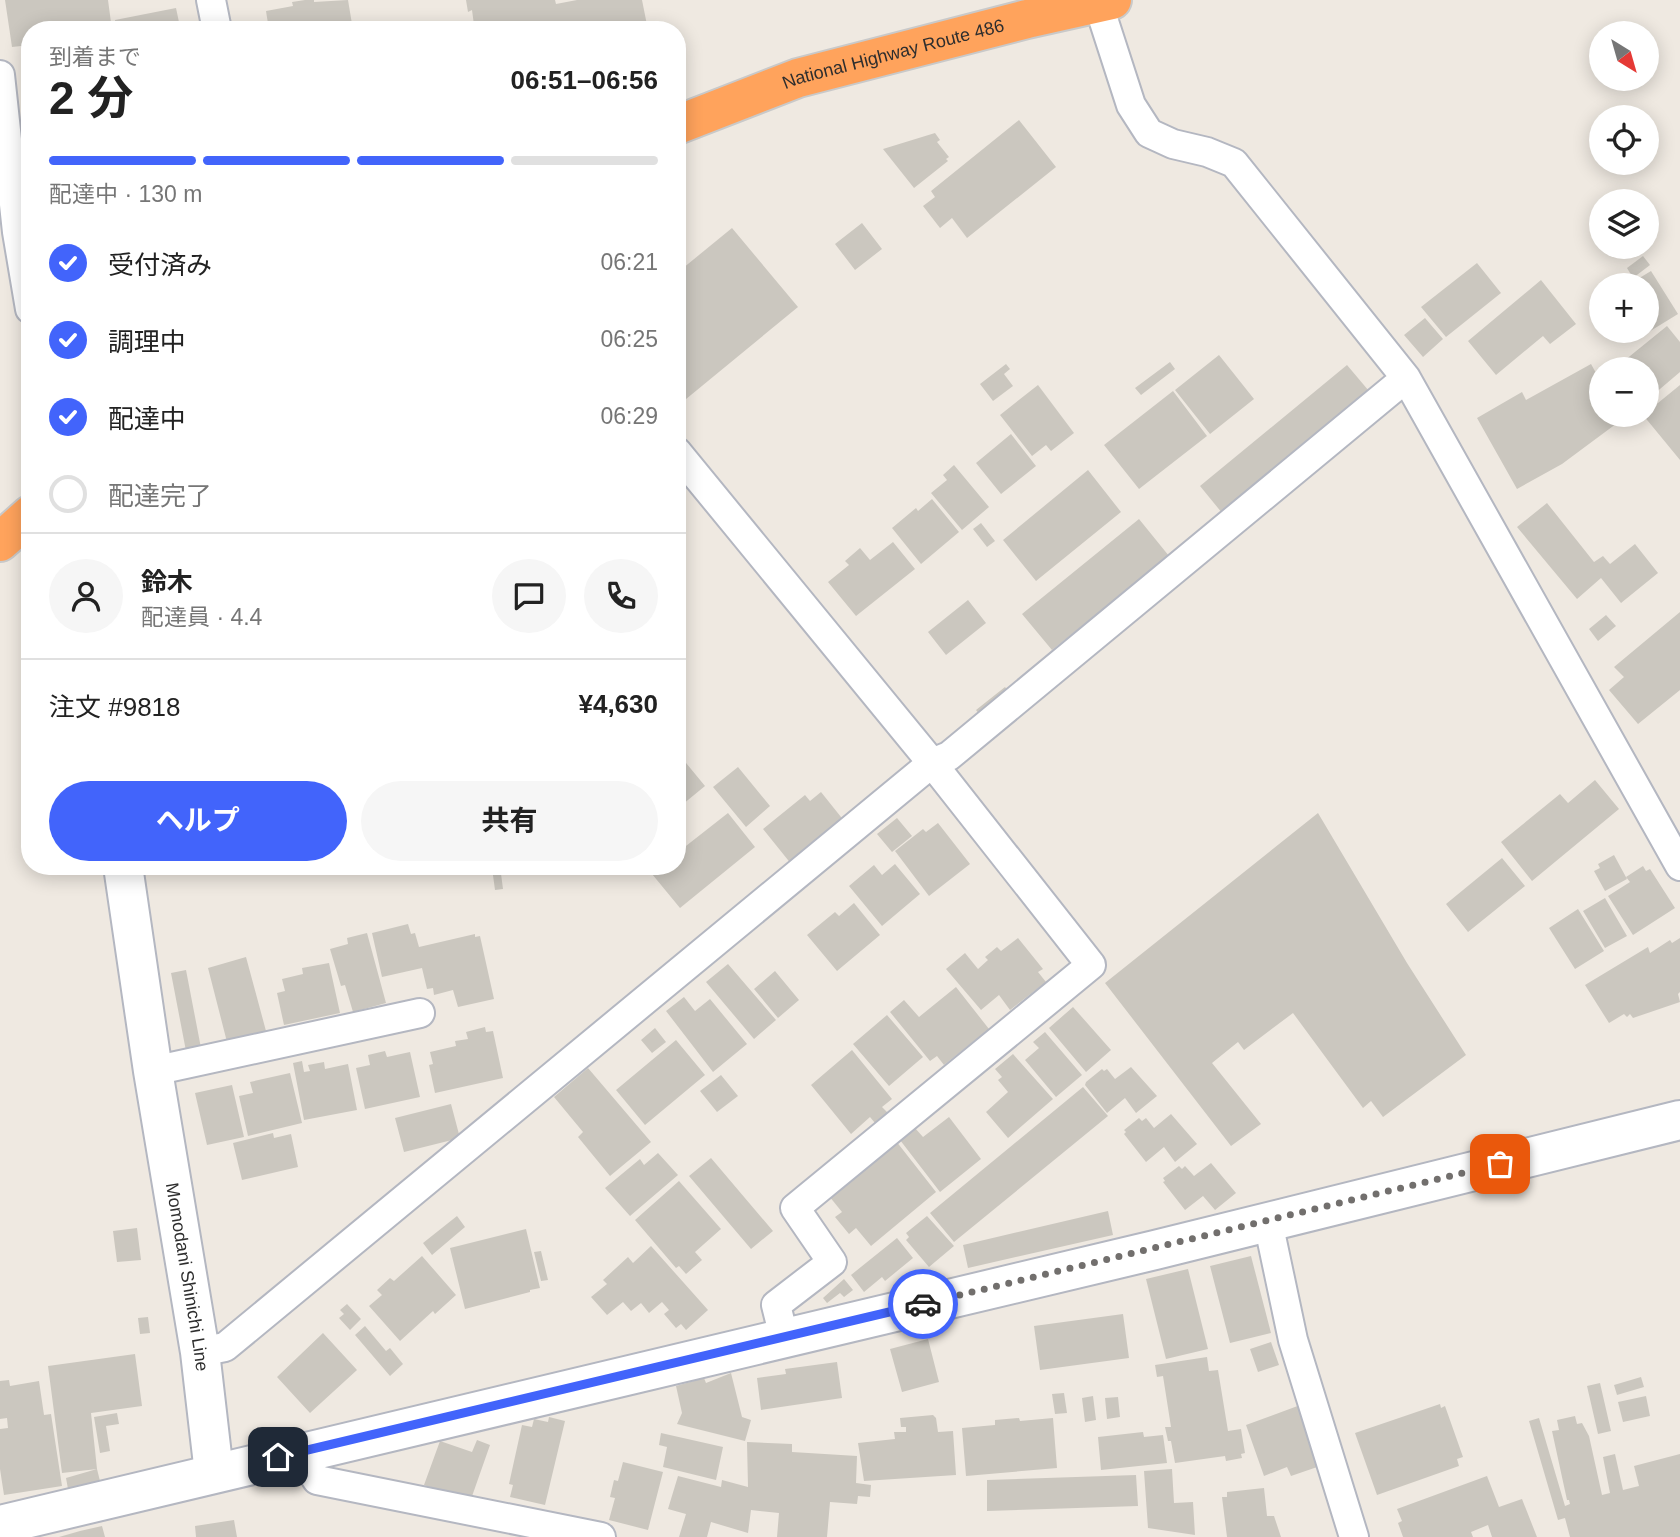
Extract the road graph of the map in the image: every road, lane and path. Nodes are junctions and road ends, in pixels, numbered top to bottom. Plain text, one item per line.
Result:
1 (211, 0) edge
2 (1102, 1) edge
3 (215, 21) edge
4 (0, 75) edge
5 (686, 122) edge
6 (16, 233) edge
7 (21, 260) edge
8 (1406, 378) junction
9 (686, 463) edge
10 (21, 505) edge
11 (0, 514) edge
12 (21, 523) edge
13 (0, 542) edge
14 (932, 763) junction
15 (1680, 866) edge
16 (124, 875) edge
17 (420, 1013) dead end
18 (153, 1071) junction
19 (1680, 1120) edge
20 (1268, 1222) junction
21 (784, 1337) junction
22 (200, 1352) junction
23 (299, 1452) junction
24 (214, 1473) junction
25 (0, 1525) edge
26 (591, 1536) edge
27 (1354, 1537) edge

1 - 3 street
2 - 5 highway, National Highway Route 486
2 - 8 street
4 - 6 street
6 - 7 street
8 - 14 street
8 - 15 street
9 - 14 street
10 - 11 highway
12 - 13 highway
14 - 21 street
14 - 22 street
16 - 18 street, Momodani Shinichi Line
17 - 18 street
18 - 22 street, Momodani Shinichi Line
19 - 20 street
20 - 21 street
20 - 27 street
21 - 23 street
22 - 24 street, Momodani Shinichi Line
23 - 24 street
23 - 26 street
24 - 25 street

